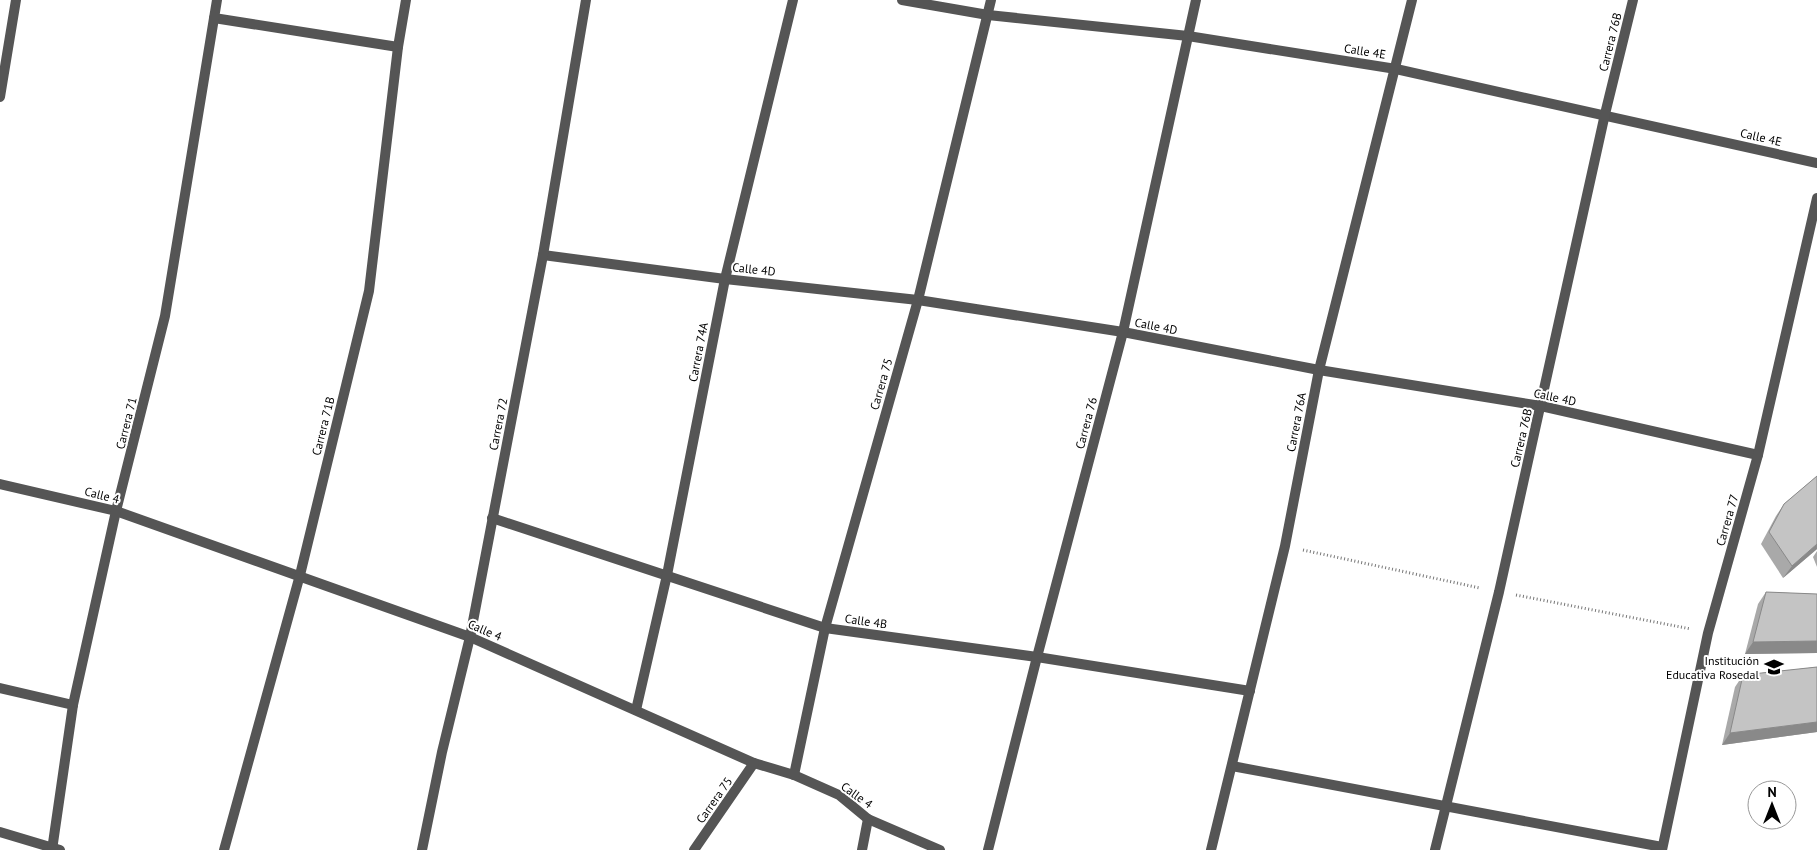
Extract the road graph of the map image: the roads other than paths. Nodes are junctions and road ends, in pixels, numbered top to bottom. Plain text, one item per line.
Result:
1 (16, 0) edge
2 (217, 0) edge
3 (406, 0) edge
4 (586, 0) edge
5 (793, 0) edge
6 (902, 0) edge
7 (991, 0) edge
8 (1196, 0) edge
9 (1412, 0) edge
10 (1633, 0) edge
11 (988, 15) junction
12 (214, 18) junction
13 (1188, 36) junction
14 (398, 48) junction
15 (4, 56) edge
16 (1396, 69) junction
17 (0, 97) edge
18 (1605, 114) junction
19 (1817, 162) edge
20 (1817, 198) edge
21 (543, 255) junction
22 (724, 279) junction
23 (918, 300) junction
24 (1123, 332) junction
25 (1319, 370) junction
26 (1541, 406) junction
27 (1758, 455) junction
28 (0, 484) edge
29 (116, 511) junction
30 (492, 518) junction
31 (667, 575) junction
32 (300, 576) junction
33 (825, 628) junction
34 (470, 637) junction
35 (1037, 657) junction
36 (0, 688) edge
37 (1250, 691) junction
38 (73, 705) junction
39 (636, 710) junction
40 (754, 763) junction
41 (1232, 766) junction
42 (794, 775) junction
43 (1445, 806) junction
44 (868, 819) junction
45 (0, 832) edge
46 (1662, 848) edge
47 (55, 849) edge
48 (224, 850) edge
49 (422, 850) edge
50 (694, 850) edge
51 (862, 850) edge
52 (940, 850) edge
53 (988, 850) edge
54 (1211, 850) edge
55 (1435, 850) edge

1 - 15 street
2 - 12 street, Carrera 71
3 - 14 street, Carrera 71B
4 - 21 street, Carrera 72
5 - 22 street, Carrera 74A
6 - 11 street, Calle 4E
7 - 11 street, Carrera 75
8 - 13 street, Carrera 76
9 - 16 street, Carrera 76A
10 - 18 street, Carrera 76B
11 - 13 street, Calle 4E
11 - 23 street, Carrera 75
12 - 14 street
12 - 29 street, Carrera 71
13 - 16 street, Calle 4E
13 - 24 street, Carrera 76
14 - 32 street, Carrera 71B
15 - 17 street
16 - 18 street, Calle 4E
16 - 25 street, Carrera 76A
18 - 19 street, Calle 4E
18 - 26 street, Carrera 76B
20 - 27 street, Carrera 77
21 - 22 street, Calle 4D
21 - 30 street, Carrera 72
22 - 23 street, Calle 4D
22 - 31 street, Carrera 74A
23 - 24 street, Calle 4D
23 - 33 street, Carrera 75
24 - 25 street, Calle 4D
24 - 35 street, Carrera 76
25 - 26 street, Calle 4D
25 - 37 street, Carrera 76A
26 - 27 street, Calle 4D
26 - 43 street, Carrera 76B
27 - 46 street, Carrera 77
28 - 29 street, Calle 4
29 - 32 street, Calle 4
29 - 38 street, Carrera 71
30 - 31 street, Calle 4B
30 - 34 street, Carrera 72
31 - 33 street, Calle 4B
31 - 39 street, Carrera 74A
32 - 34 street, Calle 4
32 - 48 street, Carrera 71B
33 - 35 street, Calle 4B
33 - 42 street, Carrera 75
34 - 39 street, Calle 4
34 - 49 street, Carrera 72
35 - 37 street, Calle 4B
35 - 53 street, Carrera 76
36 - 38 street
37 - 41 street, Carrera 76A
38 - 47 street, Carrera 71
39 - 40 street, Calle 4
40 - 42 street, Calle 4
40 - 50 street, Carrera 75
41 - 43 street
41 - 54 street, Carrera 76A
42 - 44 street, Calle 4
43 - 46 street
43 - 55 street, Carrera 76B
44 - 51 street
44 - 52 street, Calle 4
45 - 47 street

